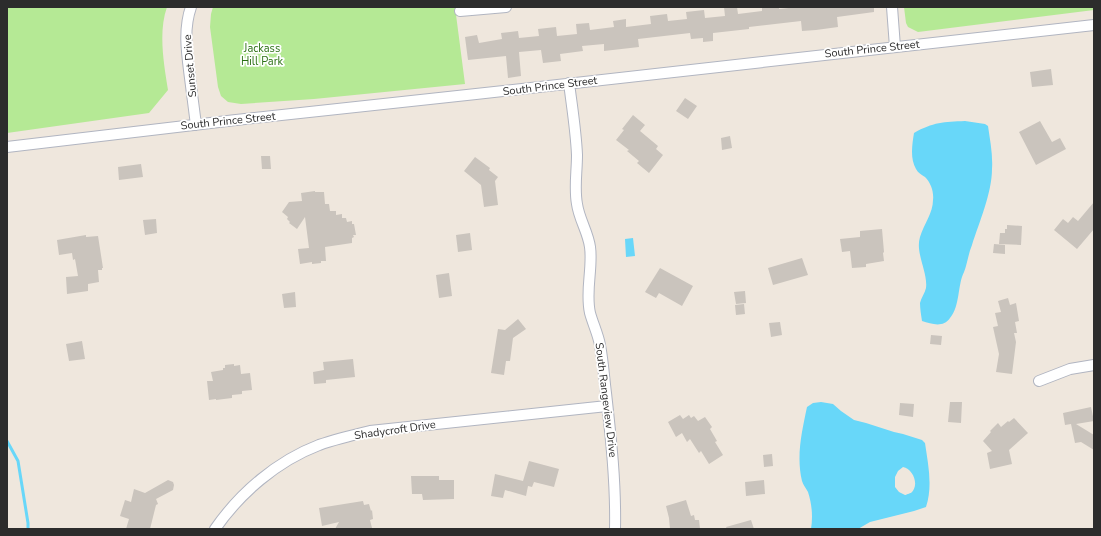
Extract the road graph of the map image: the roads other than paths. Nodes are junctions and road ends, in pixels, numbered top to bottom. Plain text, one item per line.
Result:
1 (191, 7) edge
2 (506, 7) edge
3 (892, 7) edge
4 (460, 11) dead end
5 (1094, 25) edge
6 (895, 47) junction
7 (569, 83) junction
8 (196, 124) junction
9 (7, 147) edge
10 (1094, 366) edge
11 (1039, 380) dead end
12 (607, 406) junction
13 (215, 529) edge
14 (615, 529) edge

1 - 8 street, Sunset Drive
2 - 4 street
3 - 6 street
5 - 6 street, South Prince Street
6 - 7 street, South Prince Street
7 - 8 street, South Prince Street
7 - 12 street, South Rangeview Drive
8 - 9 street, South Prince Street
10 - 11 street
12 - 13 street, Shadycroft Drive
12 - 14 street, South Rangeview Drive

